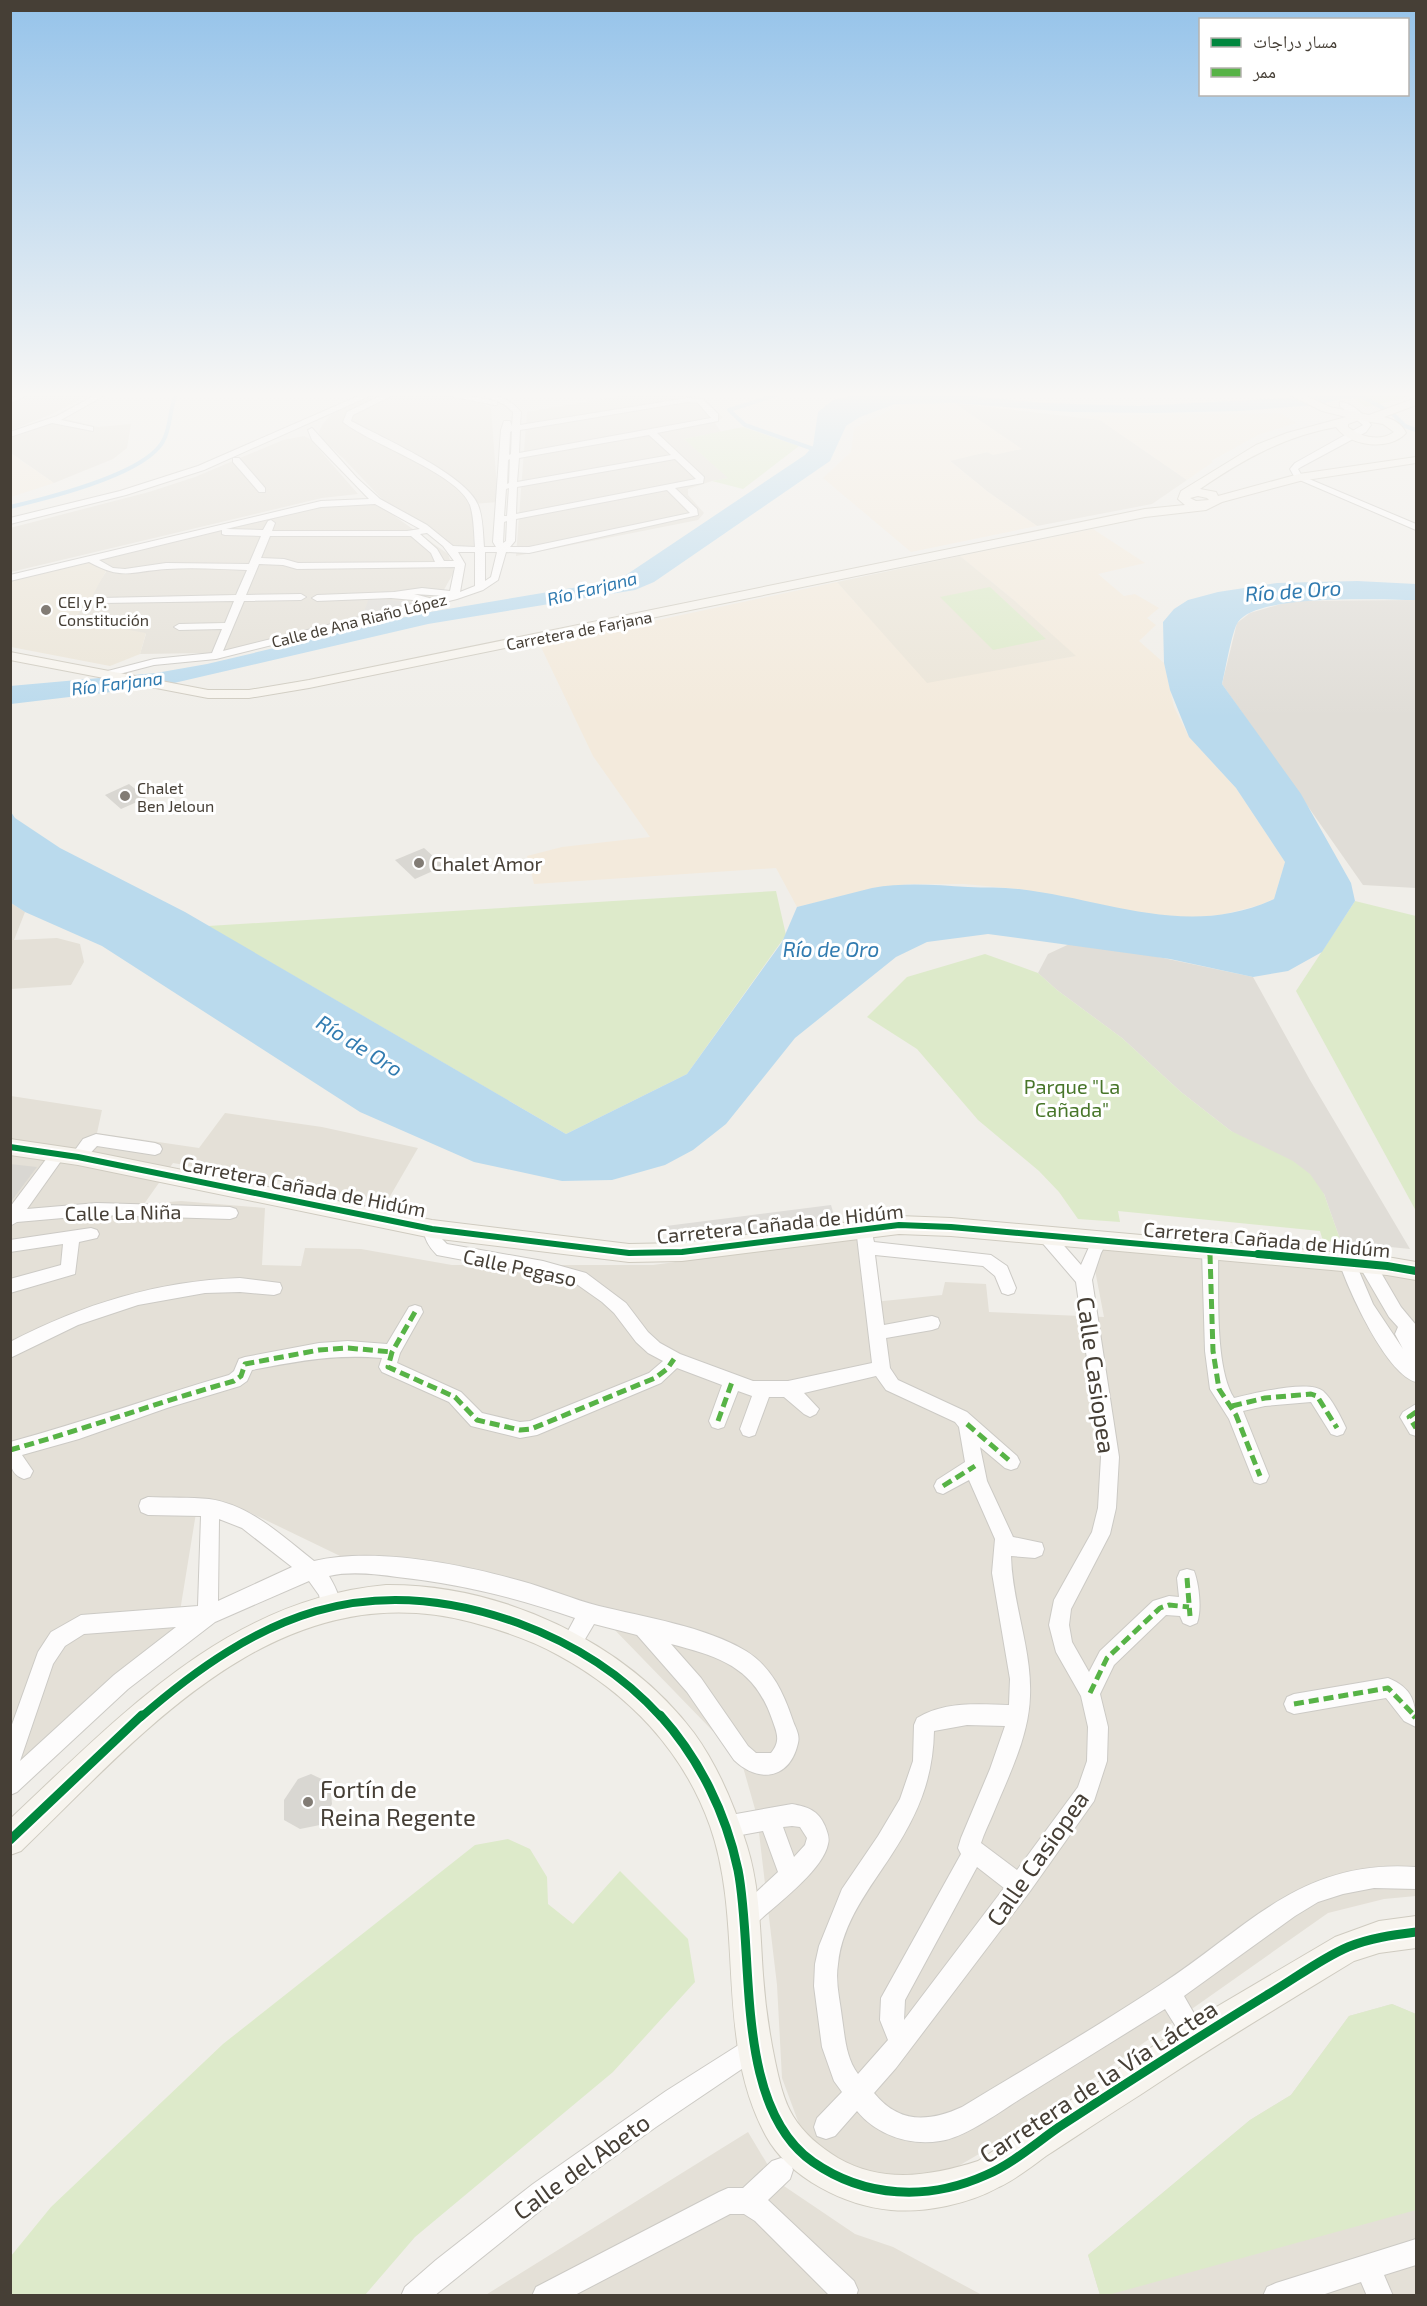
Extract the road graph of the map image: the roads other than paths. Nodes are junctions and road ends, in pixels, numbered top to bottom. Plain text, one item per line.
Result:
1 (89, 502) edge
2 (105, 502) edge
3 (351, 502) edge
4 (377, 502) edge
5 (483, 502) edge
6 (489, 502) edge
7 (513, 502) edge
8 (602, 502) edge
9 (684, 502) edge
10 (1171, 502) edge
11 (1199, 502) edge
12 (1354, 502) edge
13 (487, 504) junction
14 (1145, 513) junction
15 (274, 514) junction
16 (512, 518) junction
17 (499, 520) junction
18 (10, 521) edge
19 (331, 525) dead end
20 (10, 526) edge
21 (1416, 528) edge
22 (428, 530) junction
23 (201, 532) junction
24 (268, 532) junction
25 (414, 534) junction
26 (327, 535) junction
27 (480, 548) junction
28 (450, 549) junction
29 (502, 550) junction
30 (352, 554) dead end
31 (91, 559) junction
32 (255, 564) junction
33 (460, 564) junction
34 (440, 565) junction
35 (348, 566) junction
36 (10, 578) edge
37 (480, 588) junction
38 (394, 595) junction
39 (454, 597) junction
40 (239, 598) junction
41 (103, 600) dead end
42 (432, 602) junction
43 (228, 626) junction
44 (179, 627) dead end
45 (10, 656) edge
46 (216, 656) junction
47 (108, 676) junction
48 (10, 1147) edge
49 (155, 1149) dead end
50 (68, 1155) junction
51 (231, 1213) dead end
52 (13, 1218) edge
53 (432, 1229) junction
54 (91, 1234) dead end
55 (1046, 1235) junction
56 (72, 1237) junction
57 (865, 1238) junction
58 (1100, 1240) junction
59 (10, 1246) edge
60 (1210, 1250) junction
61 (1357, 1263) junction
62 (1416, 1271) edge
63 (1084, 1280) junction
64 (10, 1286) edge
65 (274, 1288) dead end
66 (1008, 1288) dead end
67 (415, 1312) dead end
68 (932, 1323) dead end
69 (1412, 1332) edge
70 (877, 1333) junction
71 (10, 1351) edge
72 (392, 1352) junction
73 (1416, 1356) edge
74 (674, 1359) junction
75 (881, 1368) junction
76 (1416, 1375) edge
77 (732, 1382) junction
78 (788, 1389) junction
79 (762, 1390) junction
80 (1232, 1406) junction
81 (810, 1409) dead end
82 (1416, 1412) edge
83 (718, 1421) dead end
84 (967, 1424) junction
85 (1337, 1428) dead end
86 (1416, 1428) edge
87 (749, 1429) dead end
88 (10, 1451) edge
89 (1011, 1462) dead end
90 (975, 1466) junction
91 (24, 1471) dead end
92 (1260, 1476) dead end
93 (943, 1486) dead end
94 (148, 1506) dead end
95 (210, 1508) junction
96 (1004, 1539) junction
97 (1035, 1549) dead end
98 (311, 1570) junction
99 (1187, 1578) dead end
100 (331, 1608) junction
101 (589, 1613) junction
102 (208, 1615) junction
103 (644, 1627) junction
104 (571, 1644) junction
105 (1090, 1693) junction
106 (1294, 1704) dead end
107 (1016, 1716) junction
108 (1416, 1717) edge
109 (10, 1761) edge
110 (10, 1785) edge
111 (771, 1818) junction
112 (725, 1827) junction
113 (10, 1840) edge
114 (973, 1853) junction
115 (791, 1873) junction
116 (1416, 1878) edge
117 (1020, 1886) junction
118 (745, 1918) junction
119 (1416, 1932) edge
120 (1169, 1993) junction
121 (1196, 2038) junction
122 (901, 2042) junction
123 (756, 2046) junction
124 (866, 2101) junction
125 (826, 2127) dead end
126 (781, 2170) dead end
127 (748, 2201) junction
128 (1416, 2252) edge
129 (1368, 2267) junction
130 (844, 2293) edge
131 (414, 2295) edge
132 (545, 2295) edge
133 (1276, 2295) edge
134 (1380, 2295) edge

1 - 18 street
2 - 20 street
3 - 15 street
4 - 22 street, Calle de Ana Riaño López
5 - 13 street
6 - 13 street
7 - 16 street
8 - 16 street
9 - 29 street
10 - 14 main road, Carretera de Farjana
11 - 14 main road, Carretera de Farjana
12 - 21 street
13 - 17 street
13 - 27 street
14 - 47 main road, Carretera de Farjana
15 - 23 street
15 - 24 street
16 - 17 street
16 - 29 street
17 - 29 street
19 - 26 street
22 - 25 street
22 - 28 street, Calle de Ana Riaño López
23 - 24 street
23 - 31 street
24 - 26 street
24 - 32 street
25 - 26 street
25 - 34 street
27 - 28 street
27 - 29 street
27 - 37 street
28 - 33 street, Calle de Ana Riaño López
29 - 37 street
30 - 35 street
31 - 32 street
31 - 36 street
32 - 35 street
32 - 40 street
33 - 34 street
33 - 39 street, Calle de Ana Riaño López
34 - 35 street
37 - 39 street
38 - 39 street
38 - 40 street
38 - 42 street
39 - 42 street, Calle de Ana Riaño López
40 - 41 street
40 - 43 street
42 - 46 street, Calle de Ana Riaño López
43 - 44 street
43 - 46 street
45 - 47 main road, Carretera de Farjana
46 - 47 street, Calle de Ana Riaño López
48 - 50 main road, Carretera Cañada de Hidúm
49 - 50 street
50 - 52 street
50 - 53 main road, Carretera Cañada de Hidúm
51 - 52 street, Calle La Niña
53 - 57 main road, Carretera Cañada de Hidúm
53 - 74 street, Calle Pegaso
54 - 56 street
55 - 57 main road, Carretera Cañada de Hidúm
55 - 58 main road, Carretera Cañada de Hidúm
55 - 63 street, Calle Casiopea
56 - 59 street
56 - 64 street
57 - 66 street
57 - 70 street
58 - 60 main road, Carretera Cañada de Hidúm
58 - 63 street, Calle Casiopea
60 - 61 main road, Carretera Cañada de Hidúm
60 - 80 street
61 - 62 main road, Carretera Cañada de Hidúm
61 - 69 street
61 - 76 street
63 - 105 street, Calle Casiopea
65 - 71 street
67 - 72 street
68 - 70 street
69 - 73 street
70 - 75 street
72 - 74 street
72 - 88 street
74 - 77 street, Calle Pegaso
75 - 78 street, Calle Pegaso
75 - 84 street
77 - 79 street, Calle Pegaso
77 - 83 street
78 - 79 street, Calle Pegaso
78 - 81 street
79 - 87 street
80 - 85 street
80 - 92 street
82 - 86 street
84 - 89 street
84 - 90 street
88 - 91 street
90 - 93 street
90 - 96 street
94 - 95 street
95 - 98 street
95 - 102 street
96 - 97 street
96 - 107 street
98 - 100 street
98 - 101 street
98 - 102 street
99 - 105 street
100 - 104 main road, Carretera de la Vía Láctea
100 - 113 main road, Carretera de la Vía Láctea
101 - 103 street
101 - 104 street
102 - 109 street
102 - 110 street
103 - 103 street
104 - 112 main road, Carretera de la Vía Láctea
105 - 117 street, Calle Casiopea
106 - 108 street
107 - 114 street
107 - 124 street
111 - 112 street
111 - 115 street
111 - 115 street
112 - 118 main road, Carretera de la Vía Láctea
114 - 117 street
114 - 122 street
115 - 118 street
116 - 120 street
117 - 122 street, Calle Casiopea
118 - 123 main road, Carretera de la Vía Láctea
119 - 121 main road, Carretera de la Vía Láctea
120 - 121 street
120 - 124 street
121 - 123 main road, Carretera de la Vía Láctea
122 - 124 street, Calle Casiopea
123 - 131 street, Calle del Abeto
124 - 125 street, Calle Casiopea
126 - 127 street
127 - 130 street
127 - 132 street
128 - 129 street
129 - 133 street
129 - 134 street

